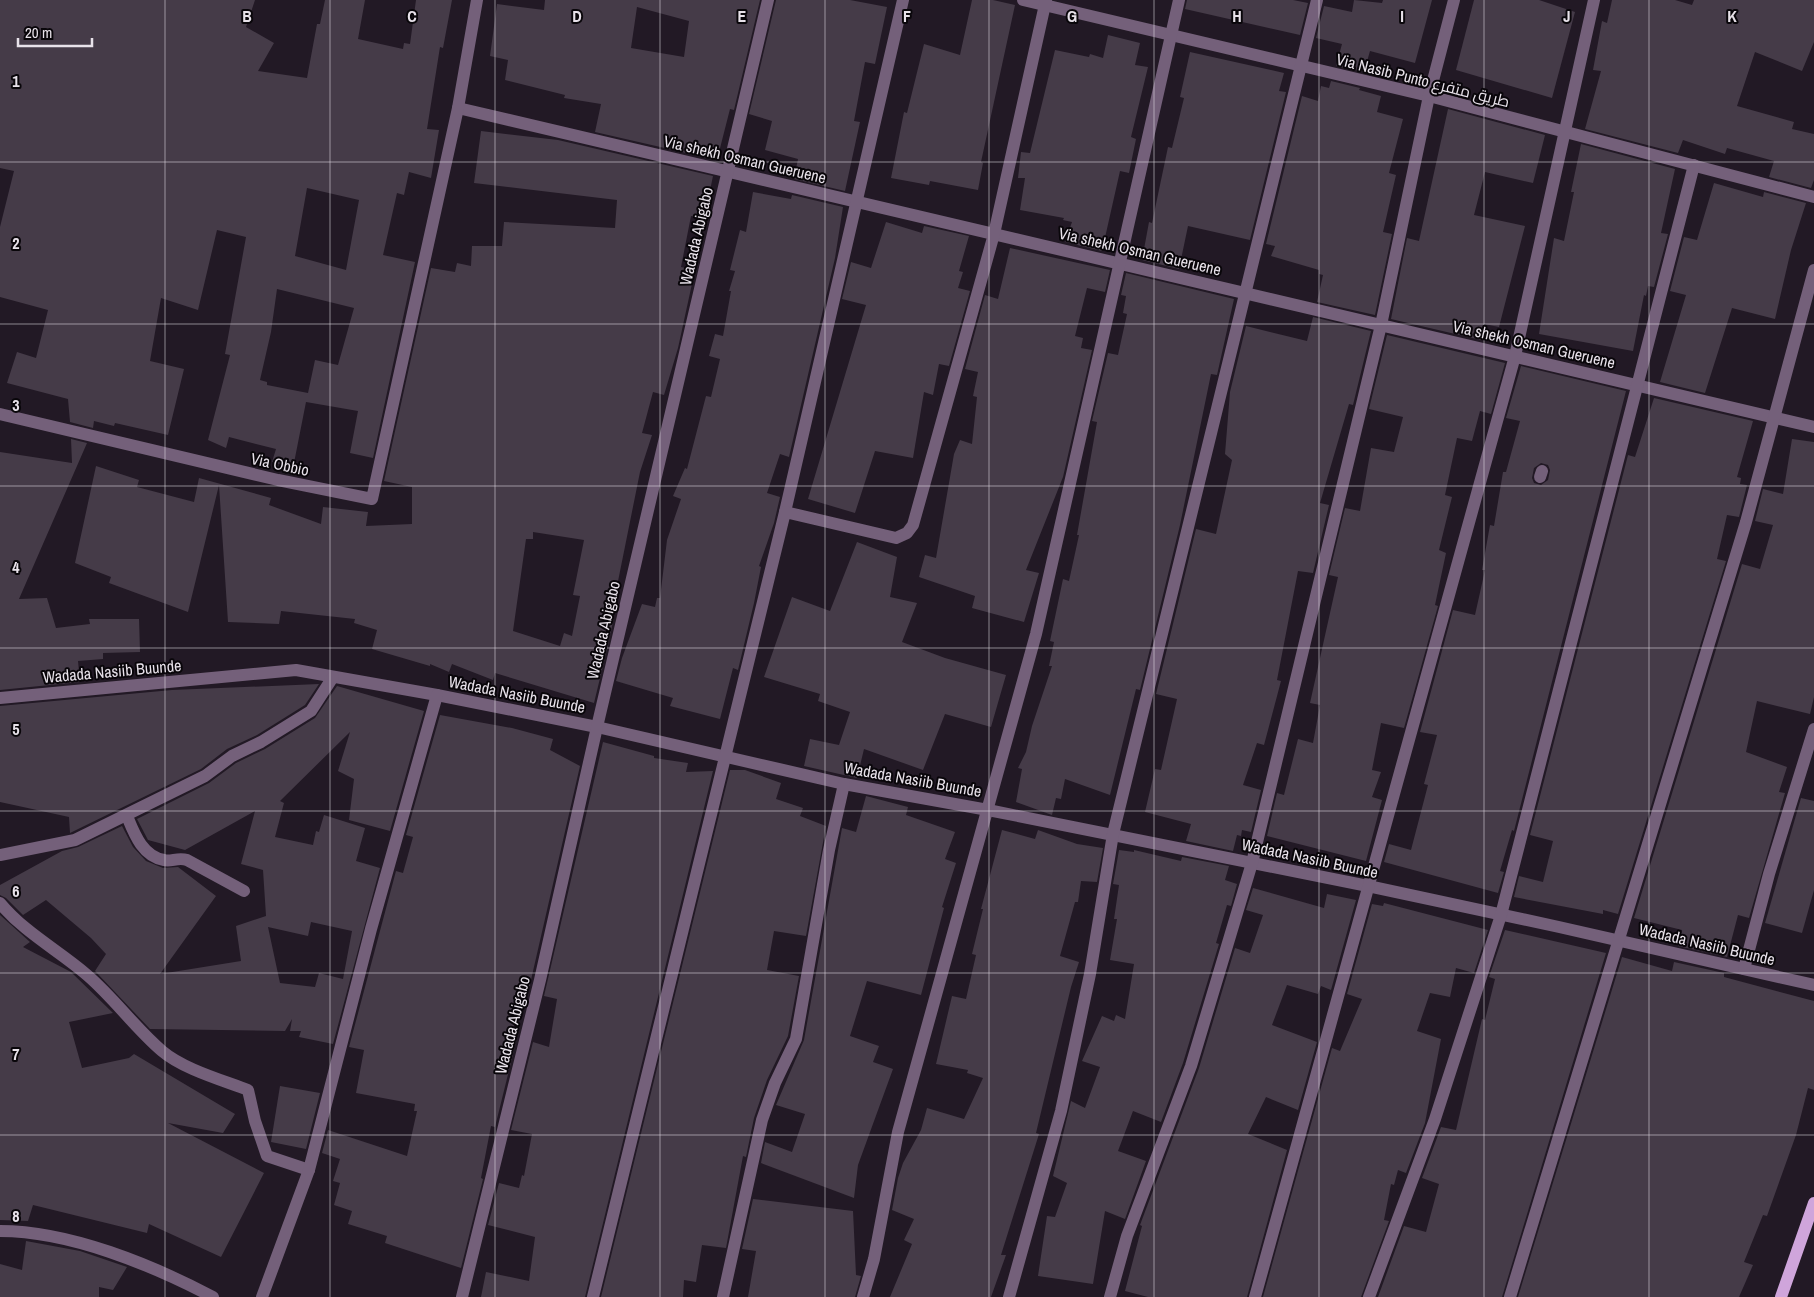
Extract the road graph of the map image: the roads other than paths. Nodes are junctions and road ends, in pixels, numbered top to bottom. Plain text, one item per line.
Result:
1 (477, 0) edge
2 (768, 0) edge
3 (903, 0) edge
4 (1023, 0) edge
5 (1179, 0) edge
6 (1317, 0) edge
7 (1454, 0) edge
8 (1594, 0) edge
9 (1046, 3) edge
10 (1171, 35) junction
11 (1301, 67) junction
12 (1429, 96) junction
13 (458, 108) junction
14 (1565, 131) junction
15 (1694, 165) junction
16 (728, 172) junction
17 (1814, 197) edge
18 (857, 200) junction
19 (994, 234) junction
20 (1119, 263) junction
21 (1814, 270) edge
22 (1246, 293) junction
23 (1381, 325) junction
24 (1515, 356) junction
25 (1638, 385) junction
26 (0, 414) edge
27 (1776, 418) junction
28 (1814, 427) edge
29 (785, 512) junction
30 (333, 677) junction
31 (437, 695) junction
32 (0, 698) edge
33 (597, 727) junction
34 (1814, 729) edge
35 (724, 756) junction
36 (844, 784) junction
37 (988, 810) junction
38 (127, 816) junction
39 (1112, 834) junction
40 (0, 855) edge
41 (1252, 863) junction
42 (1368, 886) junction
43 (244, 891) dead end
44 (0, 903) edge
45 (1501, 915) junction
46 (1620, 940) junction
47 (1744, 969) junction
48 (1814, 985) edge
49 (309, 1170) junction
50 (1814, 1203) edge
51 (0, 1231) edge
52 (212, 1297) edge
53 (262, 1297) edge
54 (462, 1297) edge
55 (593, 1297) edge
56 (722, 1297) edge
57 (863, 1297) edge
58 (1009, 1297) edge
59 (1110, 1297) edge
60 (1255, 1297) edge
61 (1369, 1297) edge
62 (1510, 1297) edge
63 (1781, 1297) edge

1 - 13 street
2 - 16 street, Wadada Abigabo
3 - 18 street
4 - 9 street, Via Nasib Punto طريق متفرع
5 - 10 street
6 - 11 street
7 - 12 street
8 - 14 street
9 - 10 street, Via Nasib Punto طريق متفرع
9 - 19 street
10 - 11 street, Via Nasib Punto طريق متفرع
10 - 20 street
11 - 12 street, Via Nasib Punto طريق متفرع
11 - 22 street
12 - 14 street, Via Nasib Punto طريق متفرع
12 - 23 street
13 - 16 street, Via shekh Osman Gueruene
13 - 26 street, Via Obbio
14 - 15 street, Via Nasib Punto طريق متفرع
14 - 24 street
15 - 17 street, Via Nasib Punto طريق متفرع
15 - 25 street
16 - 18 street, Via shekh Osman Gueruene
16 - 33 street, Wadada Abigabo
18 - 19 street, Via shekh Osman Gueruene
18 - 29 street
19 - 20 street, Via shekh Osman Gueruene
19 - 29 street
20 - 22 street, Via shekh Osman Gueruene
20 - 37 street
21 - 27 street
22 - 23 street, Via shekh Osman Gueruene
22 - 39 street
23 - 24 street, Via shekh Osman Gueruene
23 - 41 street
24 - 25 street, Via shekh Osman Gueruene
24 - 42 street
25 - 27 street, Via shekh Osman Gueruene
25 - 45 street
27 - 28 street, Via shekh Osman Gueruene
27 - 46 street
29 - 35 street
30 - 31 street, Wadada Nasiib Buunde
30 - 32 street, Wadada Nasiib Buunde
30 - 38 street
31 - 33 street, Wadada Nasiib Buunde
31 - 49 street
33 - 35 street, Wadada Nasiib Buunde
33 - 54 street, Wadada Abigabo
34 - 47 street
35 - 36 street, Wadada Nasiib Buunde
35 - 55 street
36 - 37 street, Wadada Nasiib Buunde
36 - 56 street
37 - 39 street, Wadada Nasiib Buunde
37 - 57 street
38 - 40 street
38 - 43 street
39 - 41 street, Wadada Nasiib Buunde
39 - 58 street
41 - 42 street, Wadada Nasiib Buunde
41 - 59 street
42 - 45 street, Wadada Nasiib Buunde
42 - 60 street
44 - 49 street
45 - 46 street, Wadada Nasiib Buunde
45 - 61 street
46 - 47 street, Wadada Nasiib Buunde
46 - 62 street
47 - 48 street, Wadada Nasiib Buunde
49 - 53 street
50 - 63 main road
51 - 52 street

